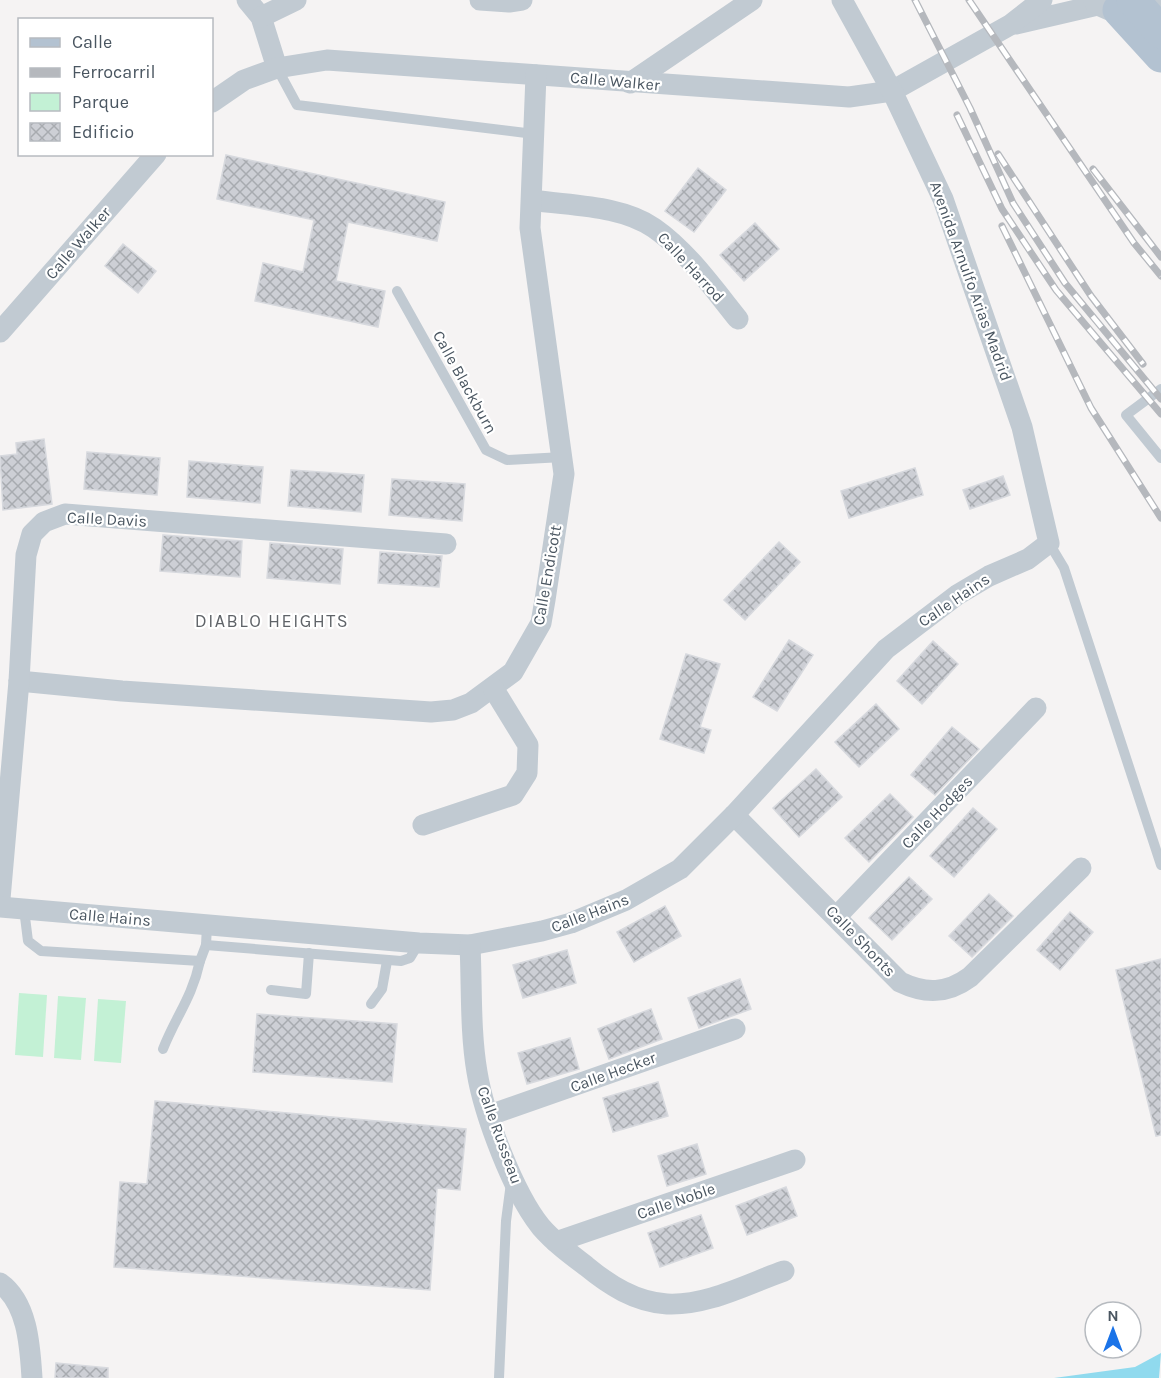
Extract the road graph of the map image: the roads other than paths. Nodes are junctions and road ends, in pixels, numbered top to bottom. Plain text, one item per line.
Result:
1 (247, 0) edge
2 (296, 0) edge
3 (480, 0) edge
4 (522, 0) edge
5 (752, 0) edge
6 (842, 0) edge
7 (1042, 0) edge
8 (1156, 0) edge
9 (1113, 4) edge
10 (261, 17) junction
11 (1010, 25) junction
12 (1161, 32) edge
13 (1161, 56) edge
14 (277, 68) junction
15 (536, 75) junction
16 (630, 83) junction
17 (892, 91) junction
18 (213, 101) edge
19 (534, 134) junction
20 (154, 156) edge
21 (532, 200) junction
22 (398, 291) dead end
23 (738, 319) dead end
24 (0, 332) edge
25 (1161, 389) edge
26 (562, 457) junction
27 (1161, 458) edge
28 (1049, 543) junction
29 (446, 544) dead end
30 (19, 681) junction
31 (493, 688) junction
32 (1036, 708) dead end
33 (734, 815) junction
34 (423, 825) dead end
35 (1161, 865) edge
36 (1081, 868) dead end
37 (0, 898) edge
38 (0, 907) edge
39 (24, 909) junction
40 (837, 916) junction
41 (206, 936) junction
42 (419, 943) junction
43 (470, 945) junction
44 (309, 953) junction
45 (387, 960) junction
46 (200, 961) junction
47 (271, 990) dead end
48 (371, 1004) dead end
49 (735, 1029) dead end
50 (163, 1049) dead end
51 (490, 1115) junction
52 (795, 1161) dead end
53 (512, 1177) junction
54 (556, 1242) junction
55 (784, 1271) dead end
56 (0, 1283) edge
57 (32, 1378) edge
58 (499, 1378) edge

1 - 10 street
2 - 10 street
3 - 4 street
5 - 16 street
6 - 17 street, Avenida Arnulfo Arias Madrid
7 - 11 street, Calle Walker
8 - 9 street
9 - 11 street, Calle Walker
9 - 12 main road, bridge
9 - 13 main road
10 - 14 street
11 - 17 street, Calle Walker
14 - 15 street, Calle Walker
14 - 18 street, Calle Walker
14 - 19 lane
15 - 16 street, Calle Walker
15 - 19 street, Calle Endicott
16 - 17 street, Calle Walker
17 - 28 street, Avenida Arnulfo Arias Madrid
19 - 21 street, Calle Endicott
20 - 24 street, Calle Walker
21 - 23 street, Calle Harrod
21 - 26 street, Calle Endicott
22 - 26 lane, Calle Blackburn
25 - 27 lane
26 - 31 street, Calle Endicott
28 - 33 street, Calle Hains
28 - 35 lane
29 - 30 street, Calle Davis
30 - 31 street, Calle Endicott
30 - 37 street, Calle Davis
31 - 34 street
32 - 40 street, Calle Hodges
33 - 40 street, Calle Shonts
33 - 43 street, Calle Hains
36 - 40 street, Calle Shonts
38 - 39 street, Calle Hains
39 - 41 street, Calle Hains
39 - 46 lane
41 - 42 street, Calle Hains
41 - 44 lane
41 - 46 lane
42 - 43 street, Calle Hains
42 - 45 lane
43 - 51 street, Calle Russeau
44 - 45 lane
44 - 47 lane
45 - 48 lane
46 - 50 lane
49 - 51 street, Calle Hecker
51 - 53 street, Calle Russeau
52 - 54 street, Calle Noble
53 - 54 street, Calle Russeau
53 - 58 lane
54 - 55 street, Calle Russeau
56 - 57 street

